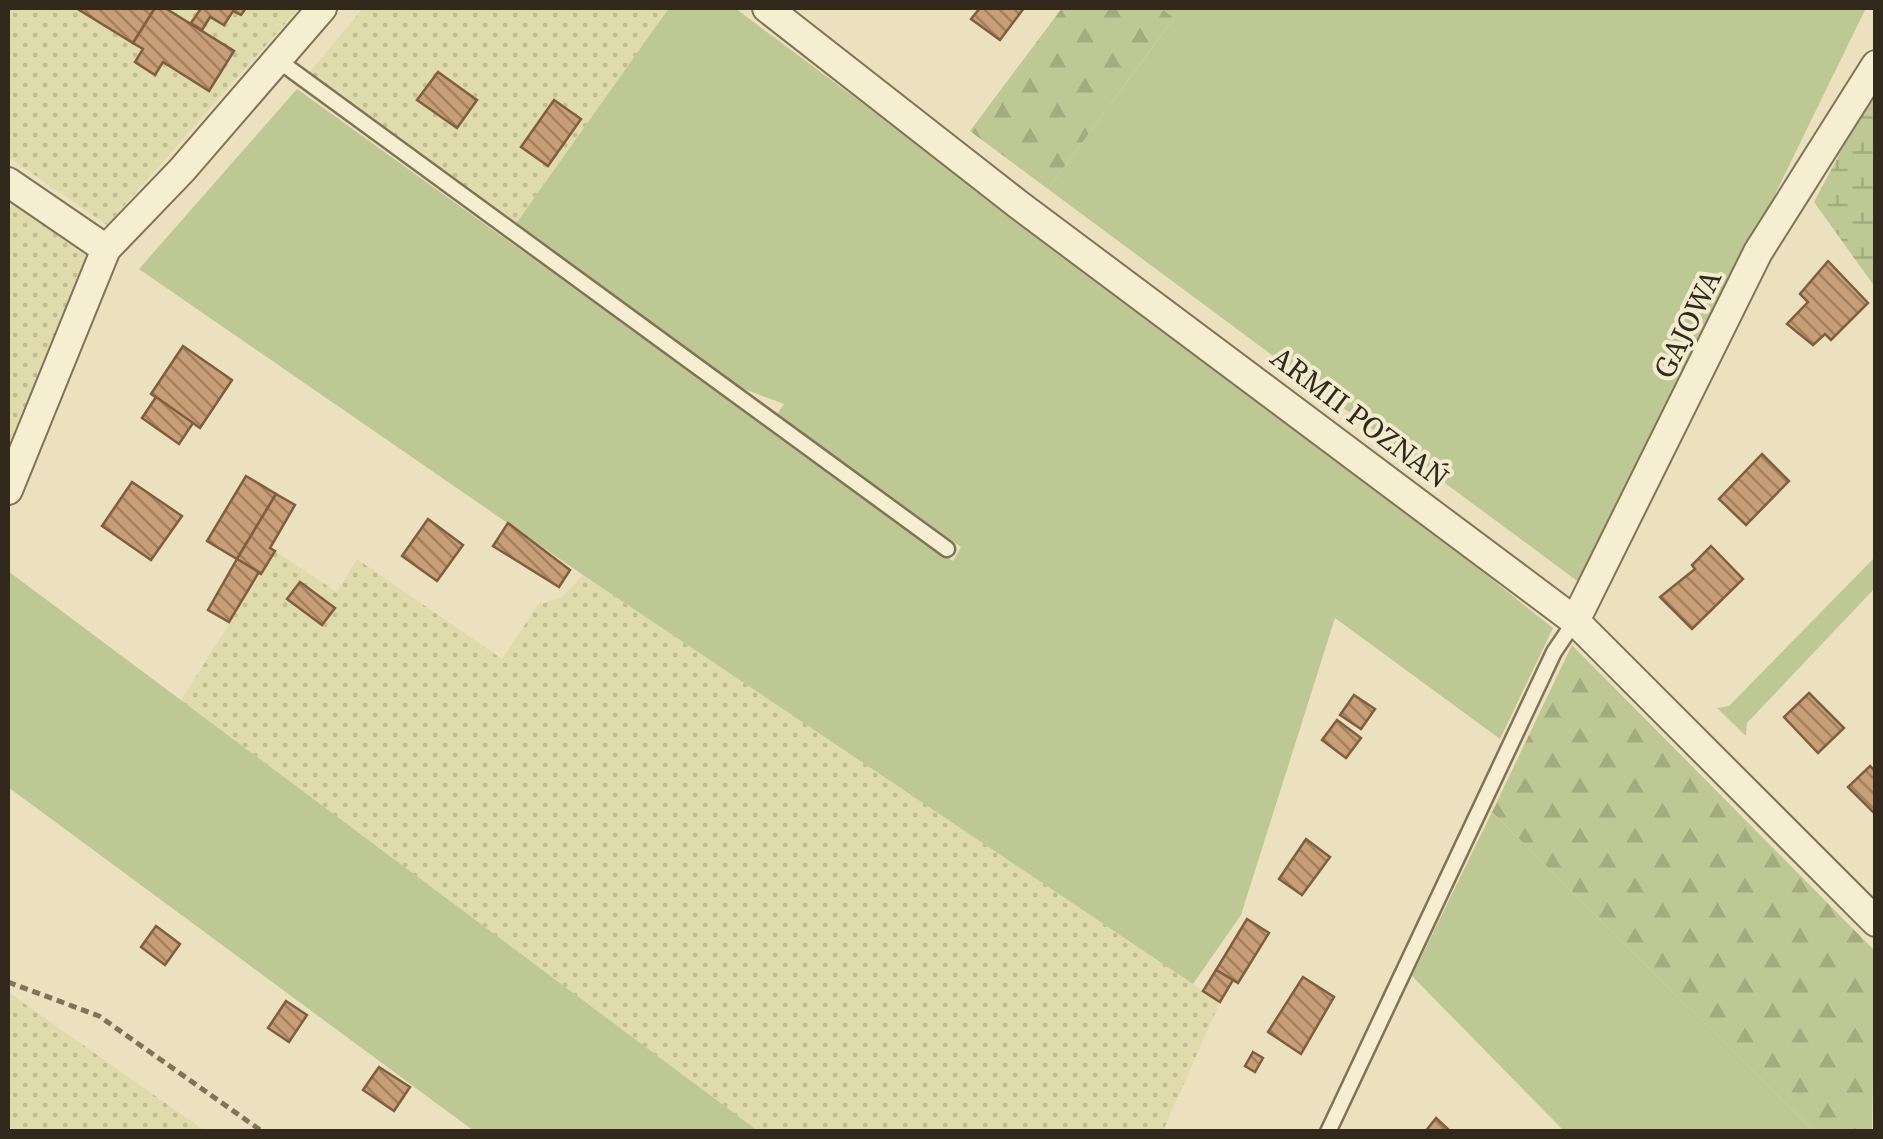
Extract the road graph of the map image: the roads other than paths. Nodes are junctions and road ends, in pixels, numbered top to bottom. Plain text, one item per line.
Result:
1 (322, 8) edge
2 (767, 8) edge
3 (278, 61) junction
4 (1876, 65) edge
5 (8, 182) edge
6 (106, 249) junction
7 (8, 490) edge
8 (947, 549) dead end
9 (1575, 621) junction
10 (1876, 922) edge
11 (1328, 1132) edge

1 - 3 street
2 - 9 street, ARMII POZNAŃ
3 - 6 street
3 - 8 lane
4 - 9 street, GAJOWA
5 - 6 street
6 - 7 street
9 - 10 street, ARMII POZNAŃ
9 - 11 lane

